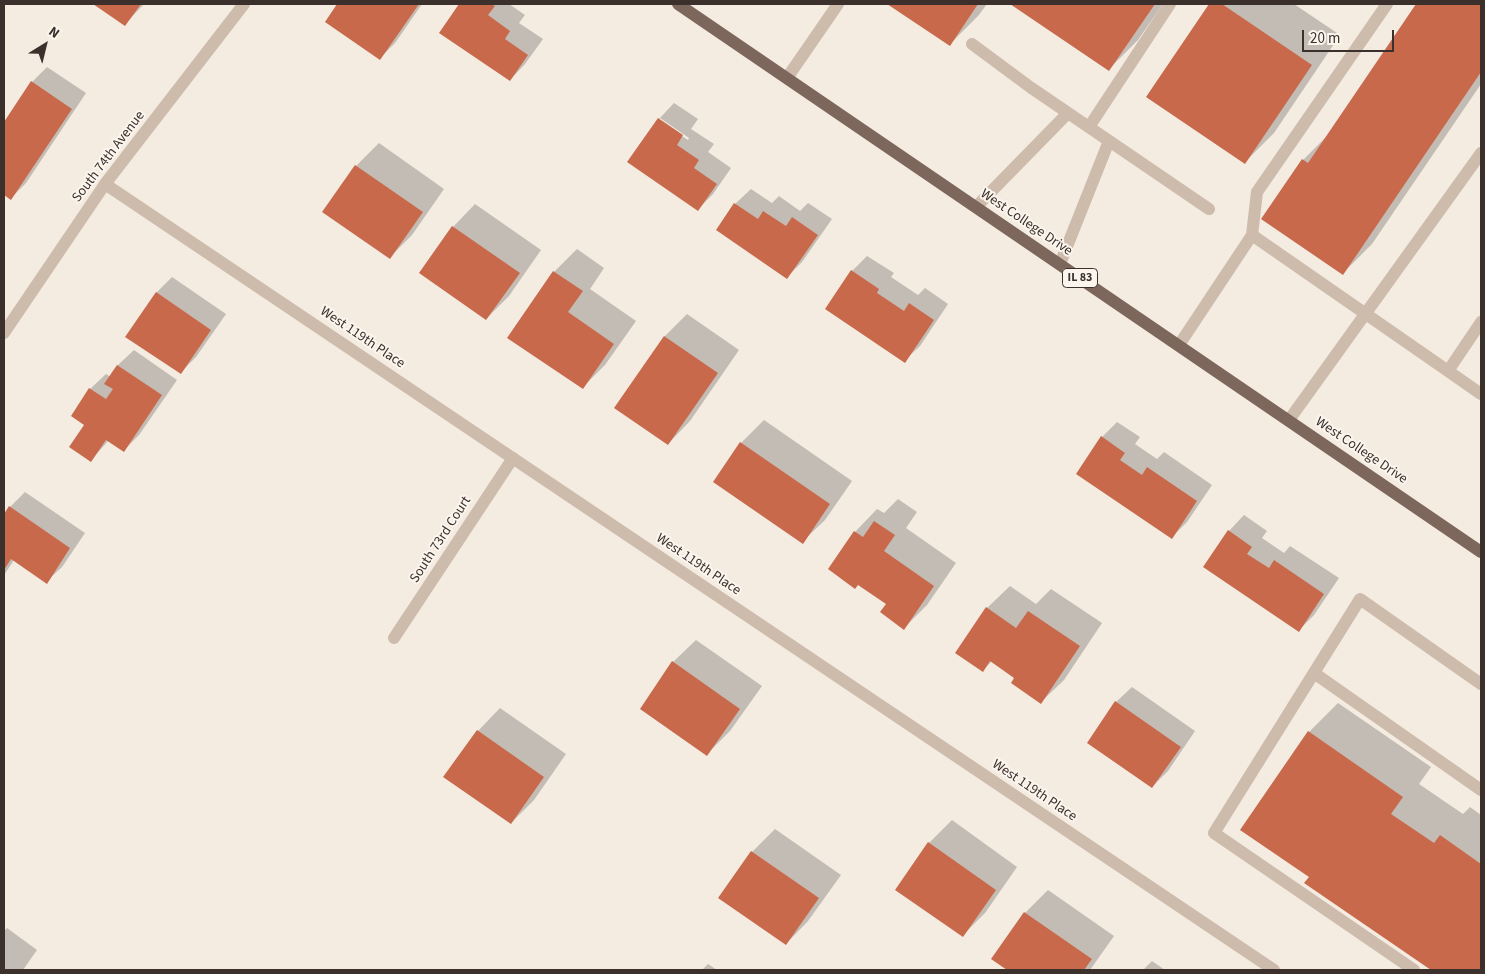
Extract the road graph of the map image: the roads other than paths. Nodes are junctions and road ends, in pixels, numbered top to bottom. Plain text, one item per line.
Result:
1 (244, 4) edge
2 (678, 4) edge
3 (838, 4) edge
4 (1170, 4) edge
5 (1387, 4) edge
6 (972, 44) dead end
7 (787, 78) junction
8 (1068, 113) junction
9 (1089, 127) junction
10 (1109, 141) junction
11 (1481, 152) edge
12 (106, 184) junction
13 (976, 207) junction
14 (1210, 209) dead end
15 (1252, 235) junction
16 (1060, 264) junction
17 (1366, 313) junction
18 (1481, 322) edge
19 (4, 333) edge
20 (1179, 345) junction
21 (1448, 371) junction
22 (1481, 394) edge
23 (1289, 420) junction
24 (512, 458) junction
25 (1481, 552) edge
26 (394, 638) dead end
27 (1314, 673) junction
28 (1481, 684) edge
29 (1481, 790) edge
30 (1274, 970) edge
31 (1414, 970) edge

1 - 12 street, South 74th Avenue
2 - 7 main road, West College Drive / IL 83
3 - 7 street
4 - 9 street
5 - 15 street
6 - 8 street
7 - 13 main road, West College Drive / IL 83
8 - 9 street
8 - 13 street
9 - 10 street
10 - 14 street
10 - 16 street
11 - 17 street
12 - 19 street, South 74th Avenue
12 - 24 street, West 119th Place
13 - 16 main road, West College Drive / IL 83
15 - 17 street
15 - 20 street
16 - 20 main road, West College Drive / IL 83
17 - 21 street
17 - 23 street
18 - 21 street
20 - 23 main road, West College Drive / IL 83
21 - 22 street
23 - 25 main road, West College Drive / IL 83
24 - 26 street, South 73rd Court
24 - 30 street, West 119th Place
27 - 28 street
27 - 29 street
27 - 31 street

